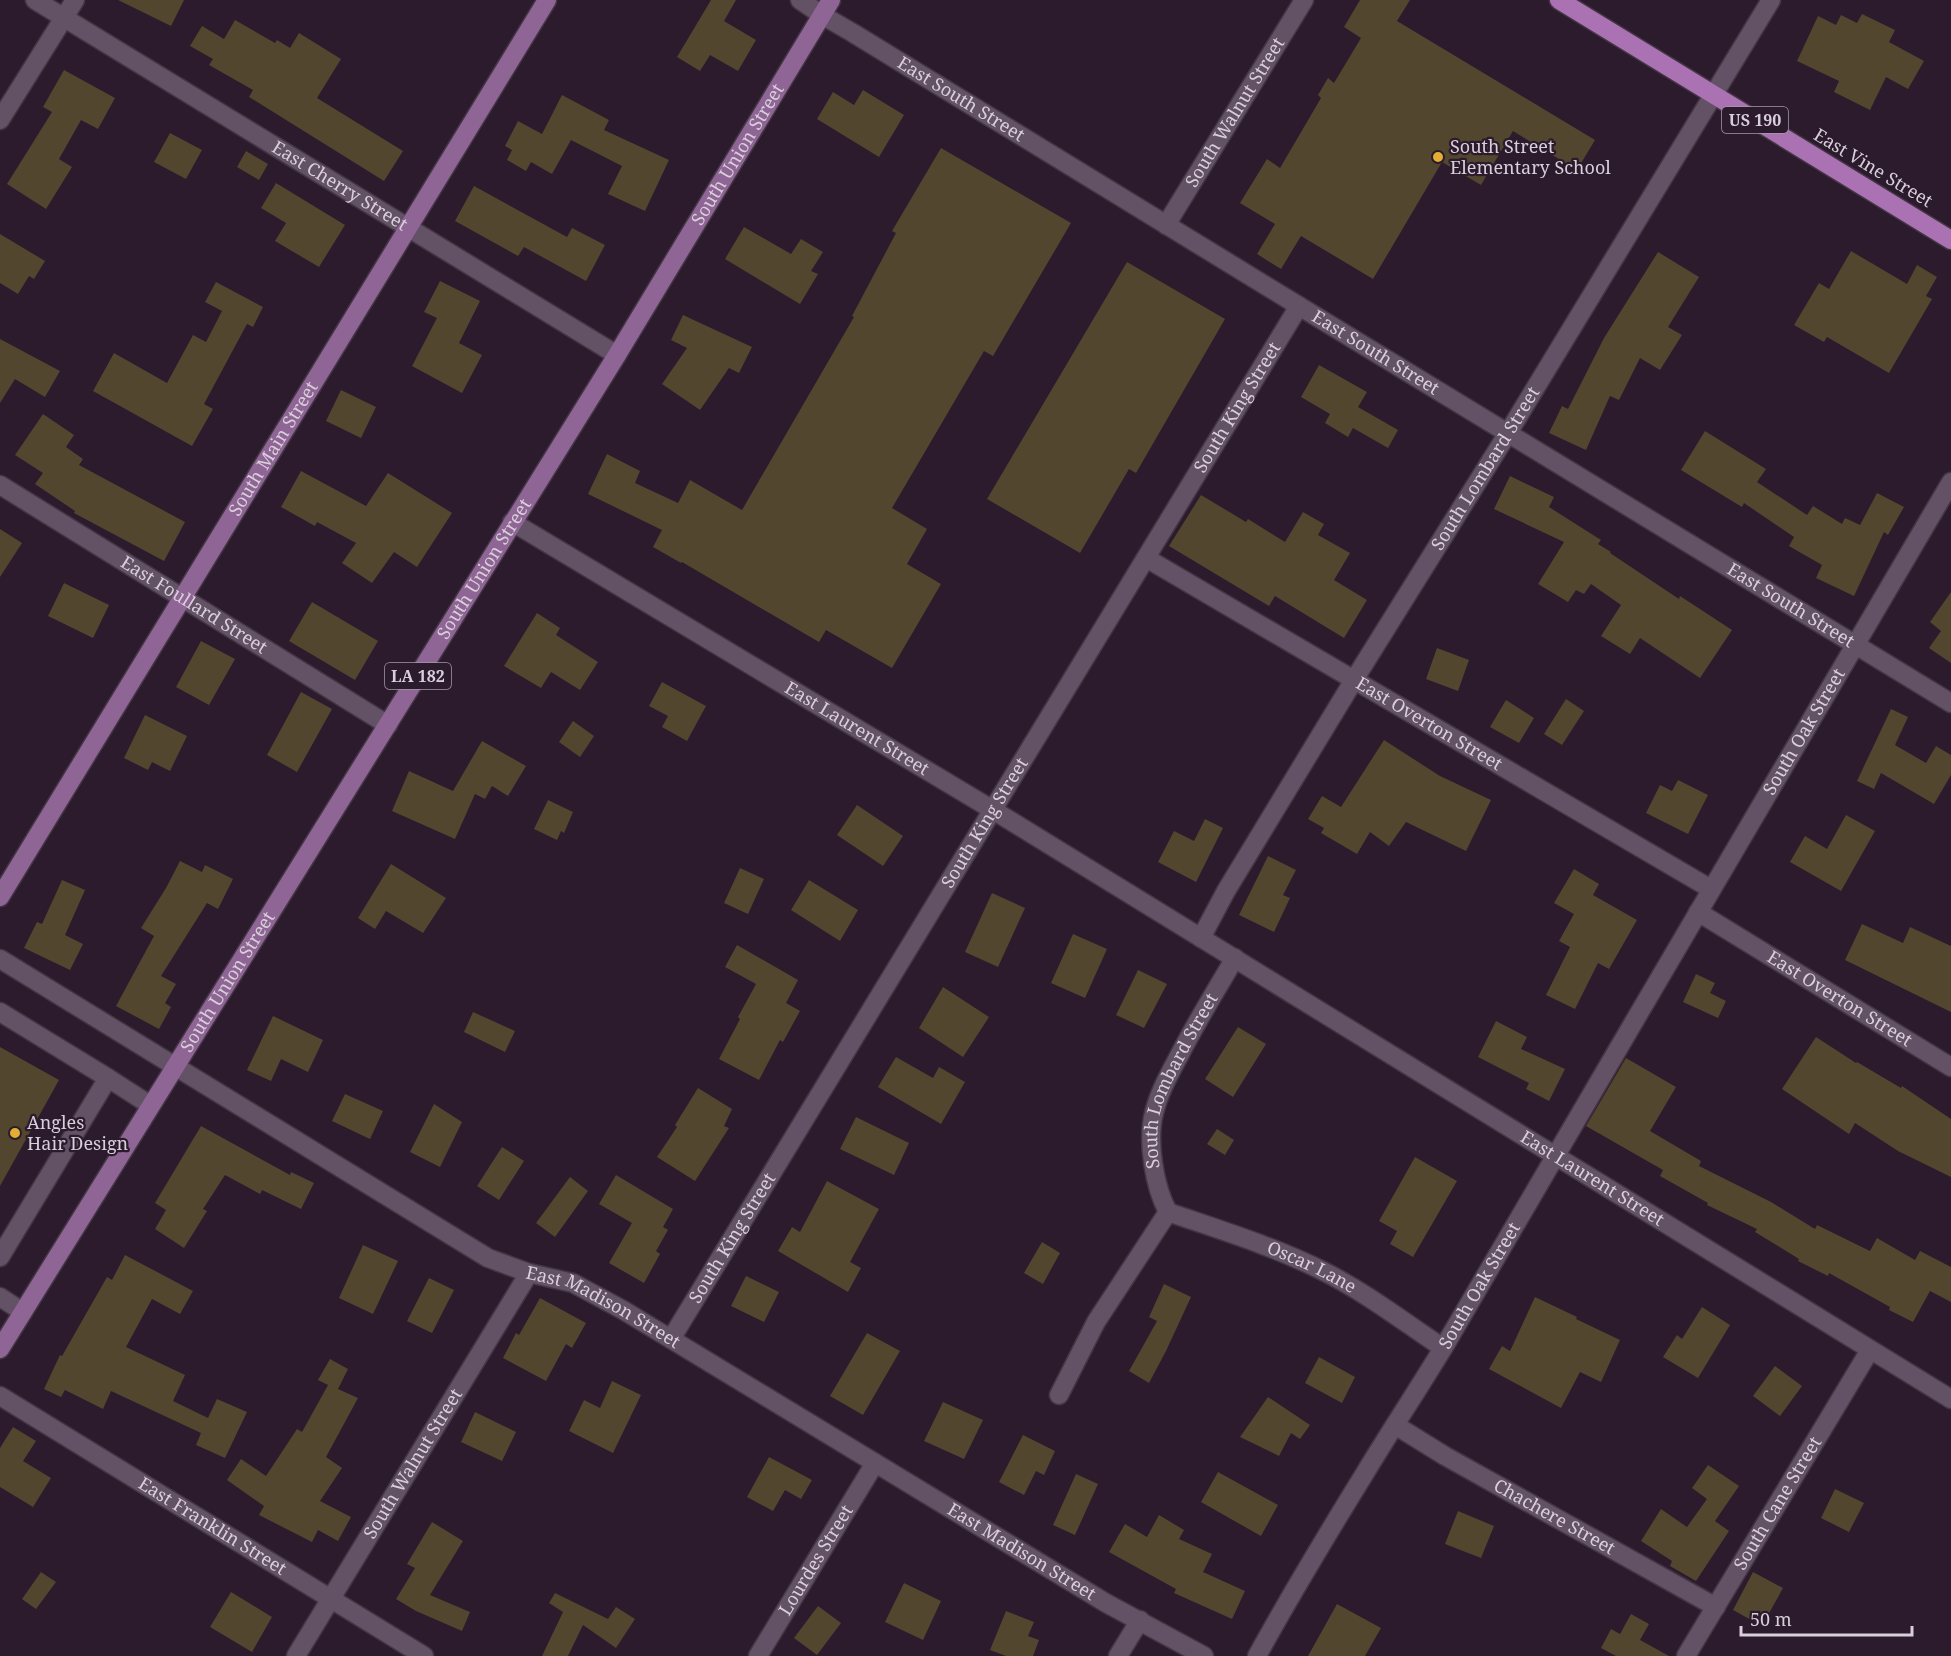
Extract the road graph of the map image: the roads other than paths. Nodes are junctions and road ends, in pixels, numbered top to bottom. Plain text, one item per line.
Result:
1 (35, 0) edge
2 (75, 0) edge
3 (547, 0) edge
4 (800, 0) edge
5 (1304, 0) edge
6 (1558, 0) edge
7 (1771, 0) edge
8 (826, 8) edge
9 (64, 18) junction
10 (1713, 95) junction
11 (0, 120) edge
12 (1167, 225) junction
13 (408, 227) junction
14 (1951, 240) edge
15 (1299, 306) junction
16 (617, 355) junction
17 (1508, 433) junction
18 (1951, 482) edge
19 (0, 485) edge
20 (512, 522) junction
21 (1146, 558) junction
22 (183, 599) junction
23 (1855, 644) junction
24 (1354, 680) junction
25 (1951, 703) edge
26 (388, 725) junction
27 (993, 810) junction
28 (1712, 889) junction
29 (0, 897) edge
30 (1698, 912) junction
31 (1201, 938) junction
32 (1235, 958) junction
33 (0, 959) edge
34 (0, 1012) edge
35 (174, 1066) junction
36 (1951, 1066) edge
37 (108, 1078) junction
38 (150, 1105) junction
39 (1556, 1156) junction
40 (1168, 1212) junction
41 (0, 1257) edge
42 (529, 1273) junction
43 (0, 1297) edge
44 (23, 1312) junction
45 (671, 1339) junction
46 (1443, 1348) junction
47 (0, 1349) edge
48 (1870, 1350) junction
49 (1059, 1395) dead end
50 (0, 1396) edge
51 (1951, 1399) edge
52 (1395, 1425) junction
53 (875, 1463) junction
54 (331, 1598) junction
55 (1716, 1607) junction
56 (1140, 1620) junction
57 (297, 1656) edge
58 (424, 1656) edge
59 (759, 1656) edge
60 (1118, 1656) edge
61 (1204, 1656) edge
62 (1257, 1656) edge
63 (1686, 1656) edge

1 - 9 street, East Cherry Street
2 - 9 street
3 - 13 main road, South Main Street
4 - 8 street, East South Street
5 - 12 street, South Walnut Street
6 - 10 highway, East Vine Street / US 190
7 - 10 street, South Lombard Street
8 - 12 street, East South Street
8 - 16 main road, South Union Street / LA 182
9 - 11 street
9 - 13 street, East Cherry Street
10 - 14 highway, East Vine Street / US 190
10 - 17 street, South Lombard Street
12 - 15 street, East South Street
13 - 16 street, East Cherry Street
13 - 22 main road, South Main Street
15 - 17 street, East South Street
15 - 21 street, South King Street
16 - 20 main road, South Union Street / LA 182
17 - 23 street, East South Street
17 - 24 street, South Lombard Street
18 - 23 street, South Oak Street
19 - 22 street, East Foullard Street
20 - 26 main road, South Union Street / LA 182
20 - 27 street, East Laurent Street
21 - 24 street, East Overton Street
21 - 27 street, South King Street
22 - 26 street, East Foullard Street
22 - 29 main road, South Main Street
23 - 25 street, East South Street
23 - 28 street, South Oak Street
24 - 28 street, East Overton Street
24 - 31 street, South Lombard Street
26 - 35 main road, South Union Street / LA 182
27 - 31 street, East Laurent Street
27 - 45 street, South King Street
28 - 30 street, South Oak Street
30 - 36 street, East Overton Street
30 - 39 street, South Oak Street
31 - 32 street, East Laurent Street
32 - 39 street, East Laurent Street
32 - 40 street, South Lombard Street
33 - 35 street, East Madison Street
34 - 37 street
35 - 38 main road, South Union Street / LA 182
35 - 42 street, East Madison Street
37 - 38 street
37 - 41 street
38 - 44 main road, South Union Street / LA 182
39 - 46 street, South Oak Street
39 - 48 street, East Laurent Street
40 - 46 street, Oscar Lane
40 - 49 street
42 - 45 street, East Madison Street
42 - 54 street, South Walnut Street
43 - 44 street
44 - 47 main road, South Union Street / LA 182
45 - 53 street, East Madison Street
46 - 52 street, South Oak Street
48 - 51 street, East Laurent Street
48 - 55 street, South Cane Street
50 - 54 street, East Franklin Street
52 - 55 street, Chachere Street
52 - 62 street, South Oak Street
53 - 56 street, East Madison Street
53 - 59 street, Lourdes Street
54 - 57 street, South Walnut Street
54 - 58 street, East Franklin Street
55 - 63 street, South Cane Street
56 - 60 street
56 - 61 street, East Madison Street

